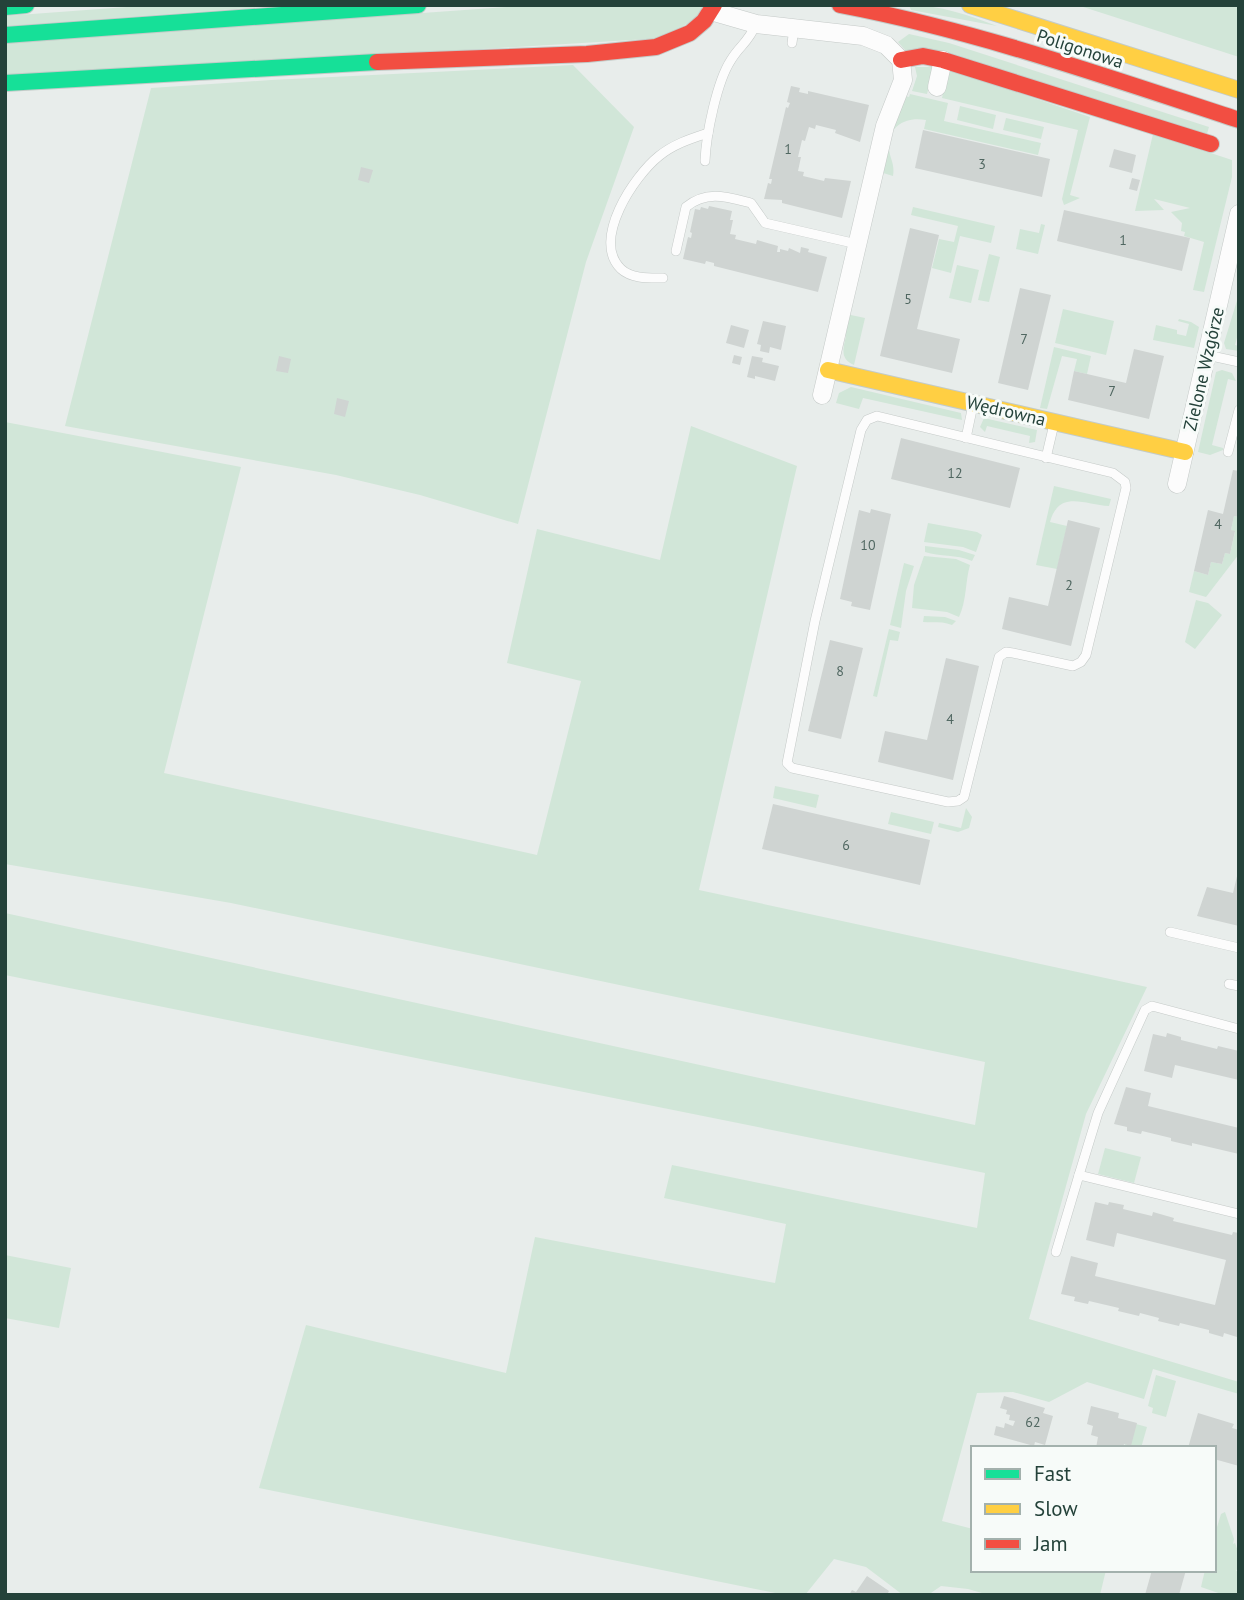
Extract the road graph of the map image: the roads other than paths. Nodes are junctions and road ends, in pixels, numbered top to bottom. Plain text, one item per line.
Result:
1 (26, 5) edge
2 (418, 5) edge
3 (840, 5) edge
4 (970, 5) edge
5 (5, 7) edge
6 (712, 8) edge
7 (756, 24) junction
8 (5, 35) edge
9 (901, 60) junction
10 (943, 60) junction
11 (5, 83) edge
12 (937, 87) dead end
13 (1239, 90) edge
14 (1239, 120) edge
15 (708, 133) junction
16 (1211, 144) dead end
17 (705, 161) dead end
18 (1239, 214) edge
19 (857, 244) junction
20 (677, 251) dead end
21 (663, 278) dead end
22 (1207, 355) junction
23 (1239, 362) edge
24 (828, 370) junction
25 (822, 395) dead end
26 (974, 404) junction
27 (1239, 410) edge
28 (1054, 423) junction
29 (967, 438) junction
30 (1185, 452) junction
31 (1228, 452) dead end
32 (1046, 458) junction
33 (1177, 484) dead end
34 (1170, 932) dead end
35 (1239, 948) edge
36 (1239, 1029) edge
37 (1079, 1175) junction
38 (1239, 1214) edge
39 (1056, 1252) dead end

1 - 5 street
2 - 8 street
3 - 14 street, Poligonowa
4 - 13 street, Poligonowa
6 - 7 street
6 - 11 street
7 - 9 street
7 - 15 lane
9 - 10 street
9 - 19 street
10 - 12 street
10 - 16 street
15 - 17 lane
15 - 21 lane
18 - 22 street, Zielone Wzgórze
19 - 20 lane
19 - 24 street
22 - 23 lane
22 - 30 street, Zielone Wzgórze
24 - 25 street
24 - 26 street, Wędrowna
26 - 28 street, Wędrowna
26 - 29 lane
27 - 31 lane
28 - 30 street, Wędrowna
28 - 32 lane
29 - 32 lane
29 - 32 lane
30 - 33 street, Zielone Wzgórze
34 - 35 lane
36 - 37 lane
37 - 38 lane
37 - 39 lane

